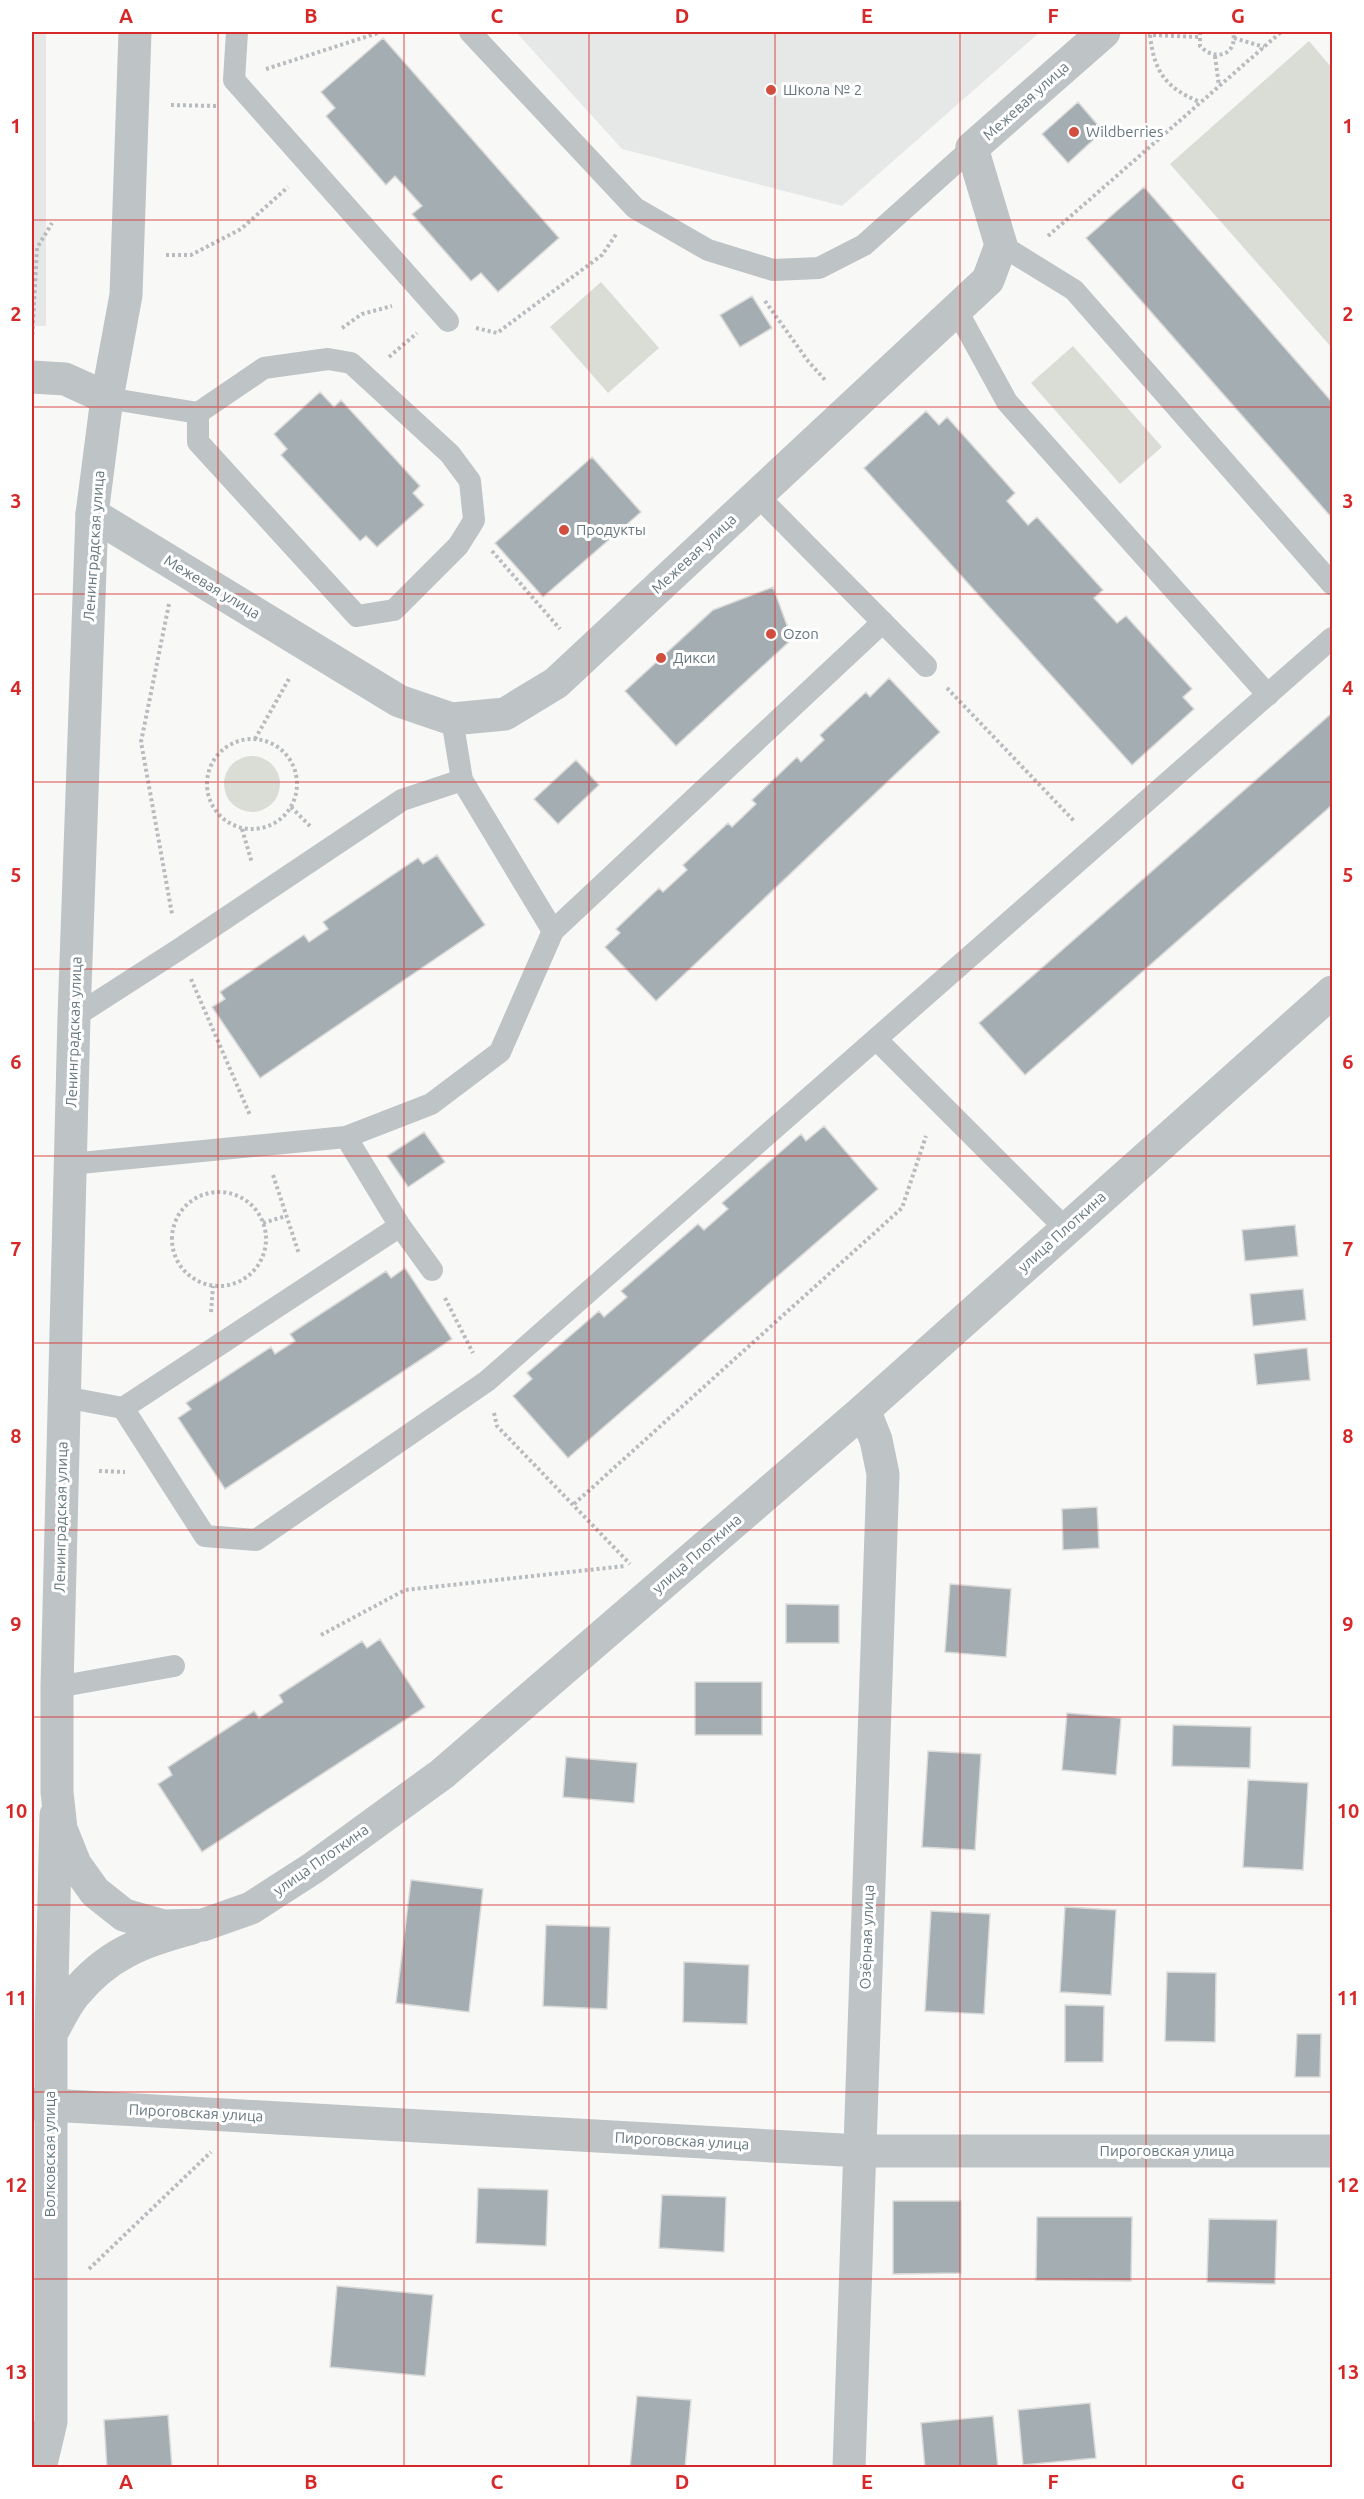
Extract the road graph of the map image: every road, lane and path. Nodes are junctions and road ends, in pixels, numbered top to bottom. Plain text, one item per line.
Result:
1 (135, 32) edge
2 (237, 32) edge
3 (381, 32) edge
4 (470, 32) edge
5 (1104, 32) edge
6 (1233, 32) edge
7 (1281, 32) edge
8 (1199, 34) edge
9 (1234, 38) junction
10 (1264, 46) junction
11 (1215, 56) junction
12 (234, 80) junction
13 (1219, 86) junction
14 (1200, 102) junction
15 (972, 148) junction
16 (311, 167) junction
17 (635, 208) junction
18 (52, 223) dead end
19 (1012, 252) junction
20 (166, 255) dead end
21 (750, 262) junction
22 (379, 309) dead end
23 (956, 309) junction
24 (362, 314) dead end
25 (444, 317) junction
26 (32, 352) edge
27 (367, 376) junction
28 (32, 377) edge
29 (107, 398) junction
30 (851, 407) junction
31 (198, 413) junction
32 (757, 495) junction
33 (92, 513) junction
34 (470, 527) junction
35 (176, 565) junction
36 (1332, 584) edge
37 (883, 622) junction
38 (1332, 638) edge
39 (308, 645) junction
40 (585, 656) junction
41 (926, 666) joint
42 (1268, 695) junction
43 (452, 719) junction
44 (255, 739) junction
45 (462, 780) junction
46 (1097, 845) junction
47 (553, 931) junction
48 (178, 950) junction
49 (1332, 992) edge
50 (74, 1017) junction
51 (876, 1040) junction
52 (938, 1100) junction
53 (346, 1137) junction
54 (70, 1164) junction
55 (286, 1216) dead end
56 (263, 1222) junction
57 (400, 1226) junction
58 (1066, 1229) junction
59 (432, 1270) joint
60 (487, 1381) junction
61 (64, 1397) junction
62 (123, 1408) junction
63 (864, 1410) junction
64 (574, 1504) junction
65 (321, 1635) dead end
66 (174, 1666) dead end
67 (57, 1687) junction
68 (57, 1792) junction
69 (203, 1925) junction
70 (51, 2034) junction
71 (40, 2105) edge
72 (254, 2116) junction
73 (860, 2151) junction
74 (1332, 2151) edge
75 (50, 2308) junction
76 (40, 2468) edge
77 (849, 2468) edge

1 - 29 street, Ленинградская улица
2 - 12 lane
3 - 12 path
4 - 17 lane
5 - 15 street, Межевая улица
6 - 9 path
7 - 10 path
8 - 11 path
8 - 14 path
9 - 10 path
9 - 11 path
10 - 13 path
11 - 13 path
12 - 16 lane
13 - 14 path
14 - 19 path
15 - 19 street, Межевая улица
15 - 21 lane
16 - 20 path
16 - 25 lane
17 - 21 lane
17 - 25 path
18 - 26 path
19 - 23 street, Межевая улица
19 - 36 lane
21 - 30 path
22 - 24 path
23 - 30 street, Межевая улица
23 - 42 lane
25 - 27 path
27 - 31 lane
27 - 34 lane
28 - 29 street
29 - 31 lane
29 - 33 street, Ленинградская улица
30 - 32 street, Межевая улица
31 - 34 lane
32 - 37 lane
32 - 40 street, Межевая улица
33 - 35 street, Межевая улица
33 - 50 street, Ленинградская улица
34 - 40 path
35 - 39 street, Межевая улица
35 - 48 path
37 - 41 lane
37 - 47 lane
38 - 42 lane
39 - 43 street, Межевая улица
39 - 44 path
40 - 43 street, Межевая улица
41 - 46 path
42 - 46 lane
43 - 45 lane
44 - 44 path
45 - 47 lane
45 - 48 lane
46 - 51 lane
47 - 53 lane
48 - 50 lane
49 - 58 street, улица Плоткина
50 - 54 street, Ленинградская улица
51 - 52 lane
51 - 60 lane
52 - 58 lane
52 - 64 path
53 - 54 lane
53 - 57 lane
54 - 61 street, Ленинградская улица
55 - 56 path
56 - 56 path
57 - 59 lane
57 - 62 lane
58 - 63 street, улица Плоткина
59 - 60 path
60 - 62 lane
60 - 64 path
61 - 62 lane
61 - 67 street, Ленинградская улица
63 - 69 street, улица Плоткина
63 - 73 street, Озёрная улица
64 - 65 path
66 - 67 lane
67 - 68 street, Ленинградская улица
68 - 69 street, улица Плоткина
68 - 70 street, Ленинградская улица
69 - 70 street, Волковская улица
70 - 71 street, Волковская улица
71 - 72 street, Пироговская улица
71 - 75 street, Волковская улица
72 - 73 street, Пироговская улица
72 - 75 path
73 - 74 street, Пироговская улица
73 - 77 street, Озёрная улица
75 - 76 street, Волковская улица

